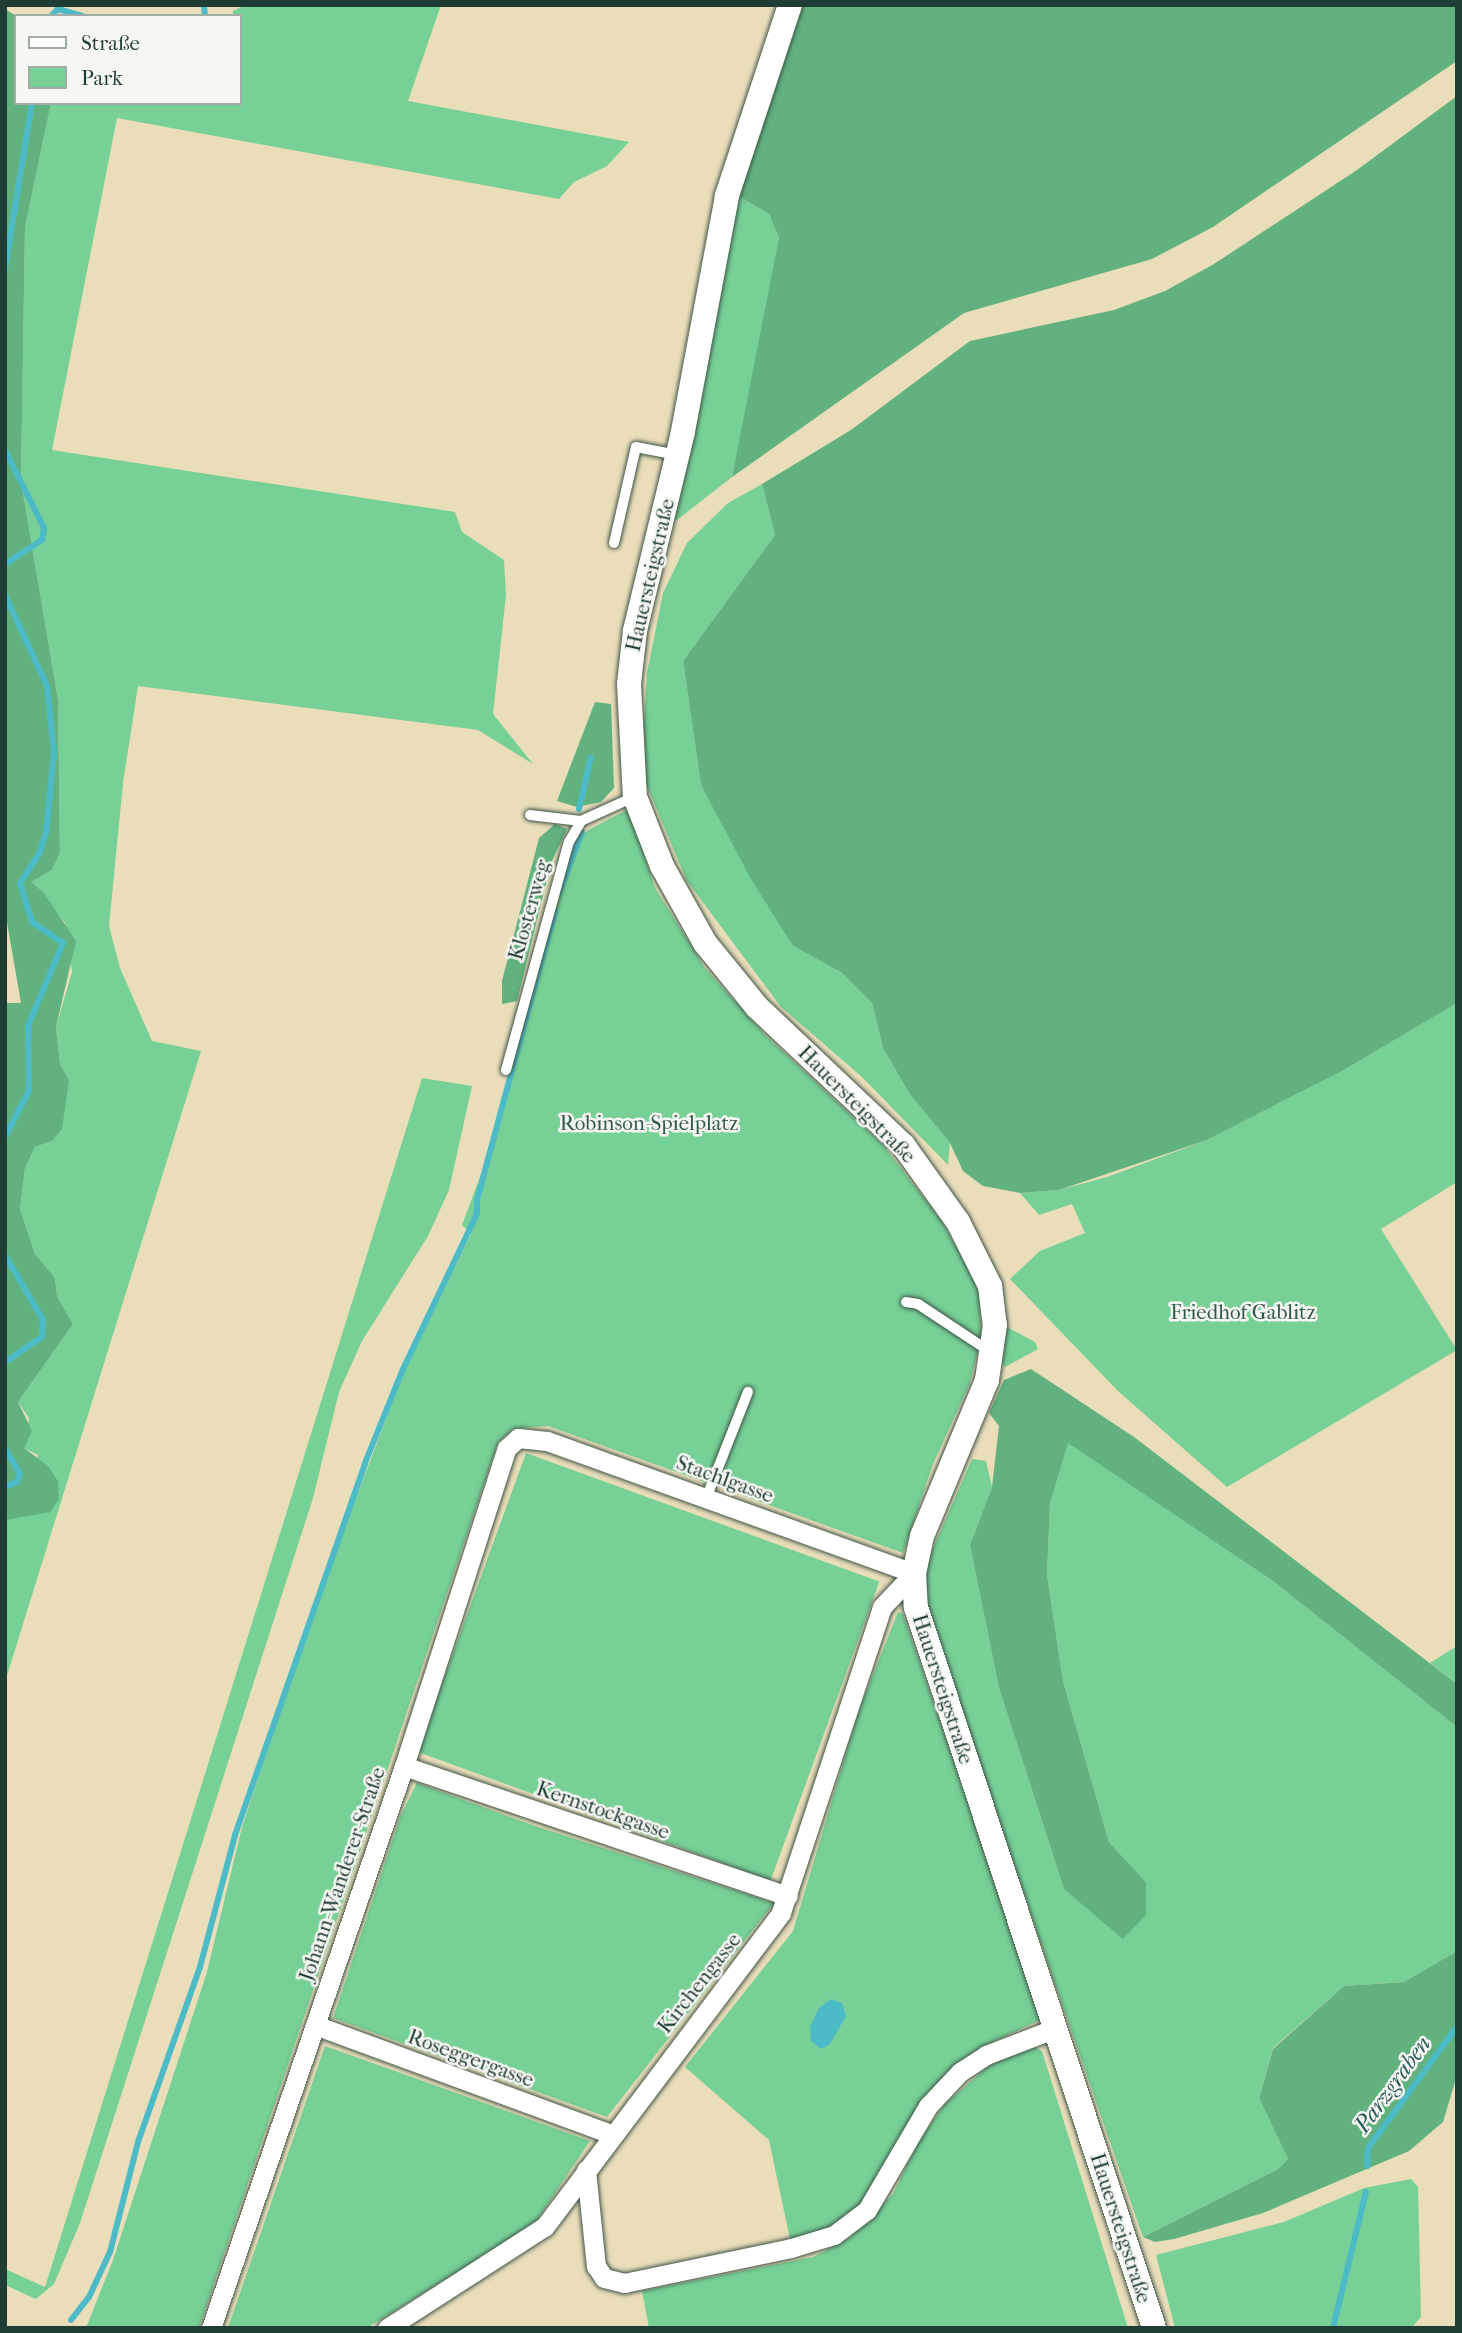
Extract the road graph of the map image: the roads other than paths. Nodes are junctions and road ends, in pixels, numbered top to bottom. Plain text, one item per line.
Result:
1 (790, 5) edge
2 (678, 456) junction
3 (614, 543) dead end
4 (635, 796) junction
5 (530, 815) dead end
6 (581, 821) junction
7 (506, 1070) dead end
8 (906, 1302) dead end
9 (992, 1353) junction
10 (748, 1392) dead end
11 (518, 1438) joint
12 (707, 1496) junction
13 (914, 1573) junction
14 (404, 1766) junction
15 (788, 1896) junction
16 (314, 2025) junction
17 (1056, 2028) junction
18 (611, 2134) junction
19 (586, 2171) junction
20 (211, 2328) edge
21 (387, 2328) edge
22 (1154, 2328) edge

1 - 2 street, Hauersteigstraße
2 - 3 lane
2 - 4 street, Hauersteigstraße
4 - 6 lane
4 - 9 street, Hauersteigstraße
5 - 6 lane
6 - 7 lane, Klosterweg
8 - 9 lane
9 - 13 street, Hauersteigstraße
10 - 12 lane
11 - 12 street, Stachlgasse
11 - 14 street, Johann-Wanderer-Straße
12 - 13 street, Stachlgasse
13 - 15 street, Kirchengasse
13 - 17 street, Hauersteigstraße
14 - 15 street, Kernstockgasse
14 - 16 street, Johann-Wanderer-Straße
15 - 18 street, Kirchengasse
16 - 18 street, Roseggergasse
16 - 20 street, Johann-Wanderer-Straße
17 - 19 street
17 - 22 street, Hauersteigstraße
18 - 19 street, Kirchengasse
19 - 21 street, Kirchengasse

